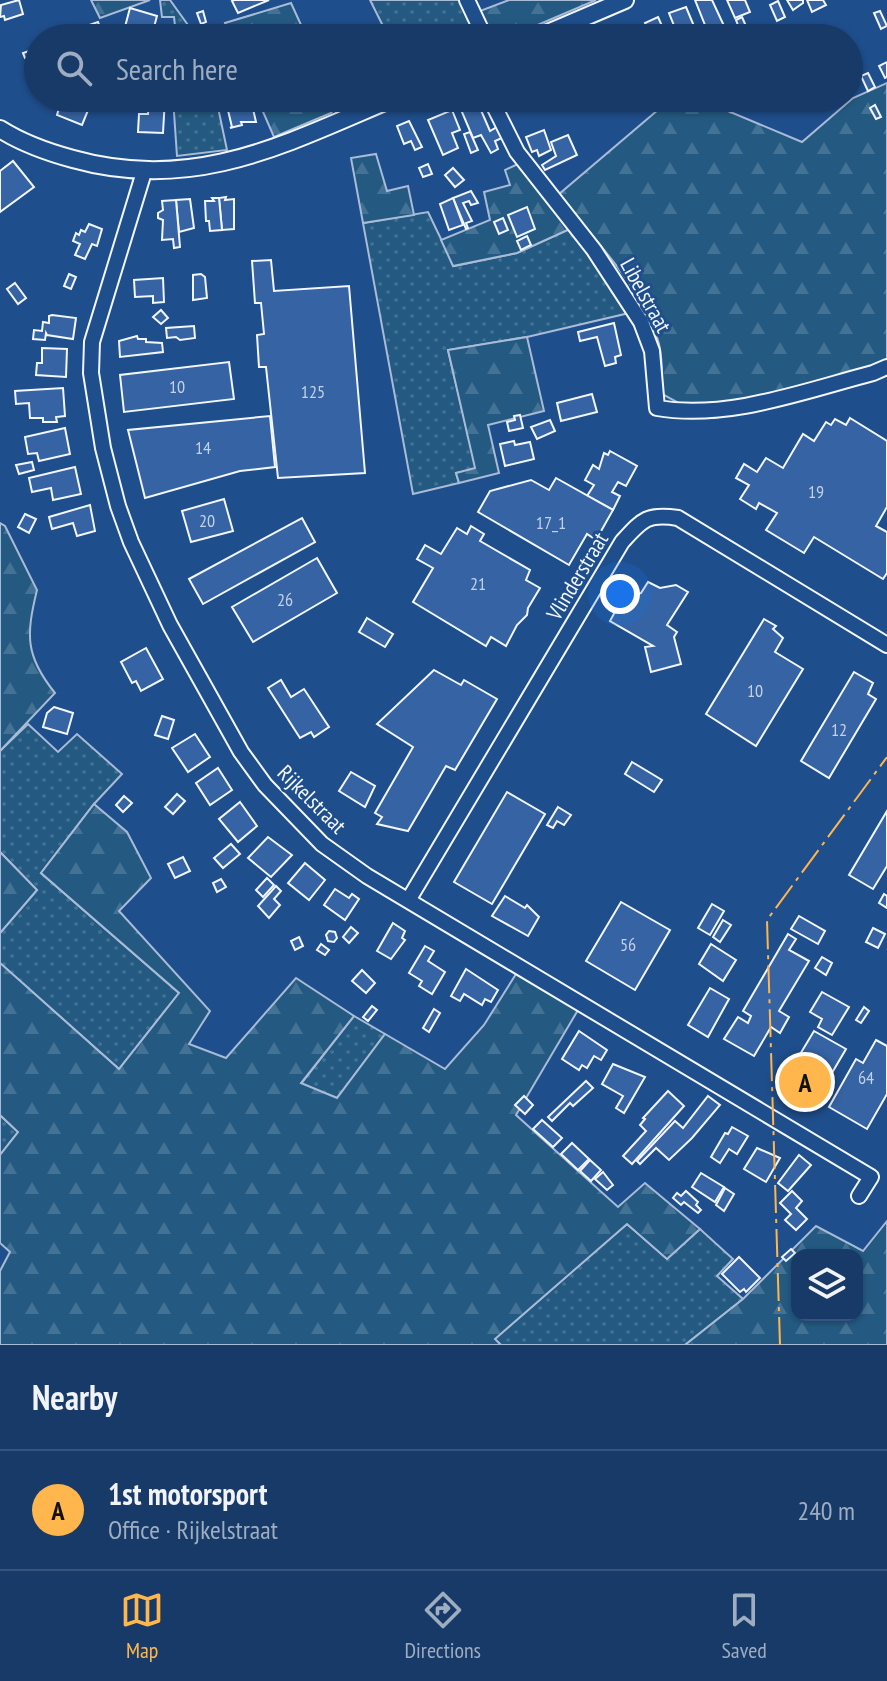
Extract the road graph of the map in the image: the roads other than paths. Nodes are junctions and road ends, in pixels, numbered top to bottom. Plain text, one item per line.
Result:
1 (467, 0) edge
2 (625, 0) edge
3 (478, 24) edge
4 (569, 24) edge
5 (361, 112) edge
6 (497, 112) edge
7 (0, 129) edge
8 (144, 172) junction
9 (887, 367) edge
10 (887, 645) edge
11 (409, 899) junction
12 (859, 1196) dead end

1 - 3 street
2 - 4 street
5 - 8 street
6 - 9 street, Libelstraat
7 - 8 street
8 - 11 street, Rijkelstraat
10 - 11 street, Vlinderstraat
11 - 12 street, Rijkelstraat

